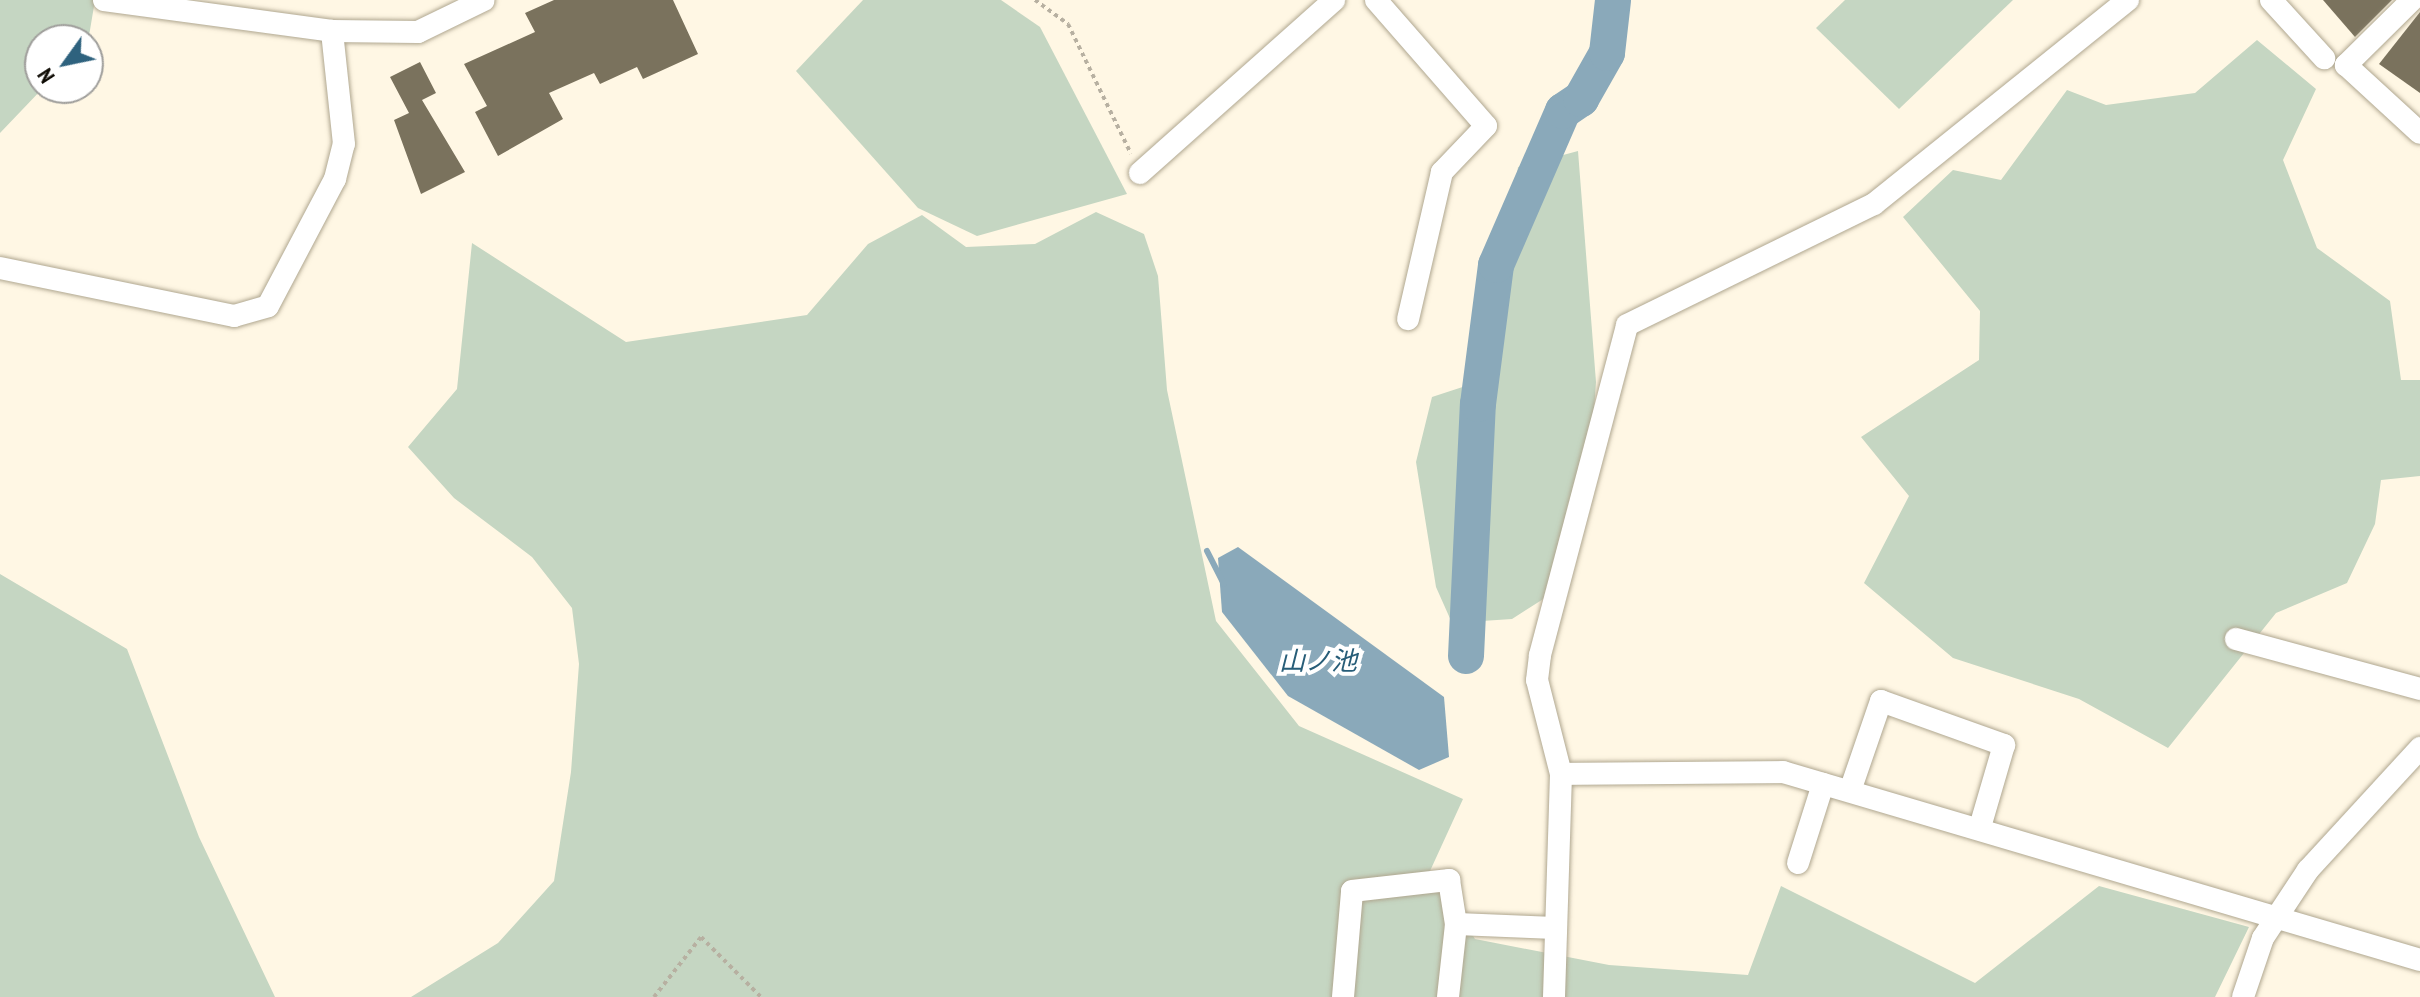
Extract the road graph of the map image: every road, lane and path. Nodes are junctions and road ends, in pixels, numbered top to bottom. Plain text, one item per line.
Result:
1 (104, 0) edge
2 (484, 0) edge
3 (1035, 0) edge
4 (1334, 0) edge
5 (1376, 0) edge
6 (2128, 0) edge
7 (2271, 0) edge
8 (2412, 0) edge
9 (332, 31) junction
10 (2324, 58) dead end
11 (2420, 133) edge
12 (1140, 173) joint
13 (0, 268) edge
14 (1408, 319) dead end
15 (2236, 639) dead end
16 (2420, 689) edge
17 (2420, 748) edge
18 (1561, 774) junction
19 (1823, 784) junction
20 (1851, 788) junction
21 (1980, 827) junction
22 (1798, 863) dead end
23 (2281, 917) junction
24 (1456, 924) junction
25 (1556, 928) junction
26 (2420, 960) edge
27 (654, 997) edge
28 (761, 997) edge
29 (1343, 997) edge
30 (1448, 997) edge
31 (1554, 997) edge
32 (2243, 997) edge

1 - 9 street
2 - 9 street
3 - 12 path
4 - 12 street
5 - 14 street
6 - 18 street
7 - 10 street
8 - 11 street
9 - 13 street
15 - 16 street
17 - 23 street
18 - 19 street
18 - 25 street
19 - 20 street
19 - 22 street
20 - 21 street
20 - 21 street
21 - 23 street
23 - 26 street
23 - 32 street
24 - 25 street
24 - 29 street
24 - 30 street
25 - 31 street
27 - 28 path

